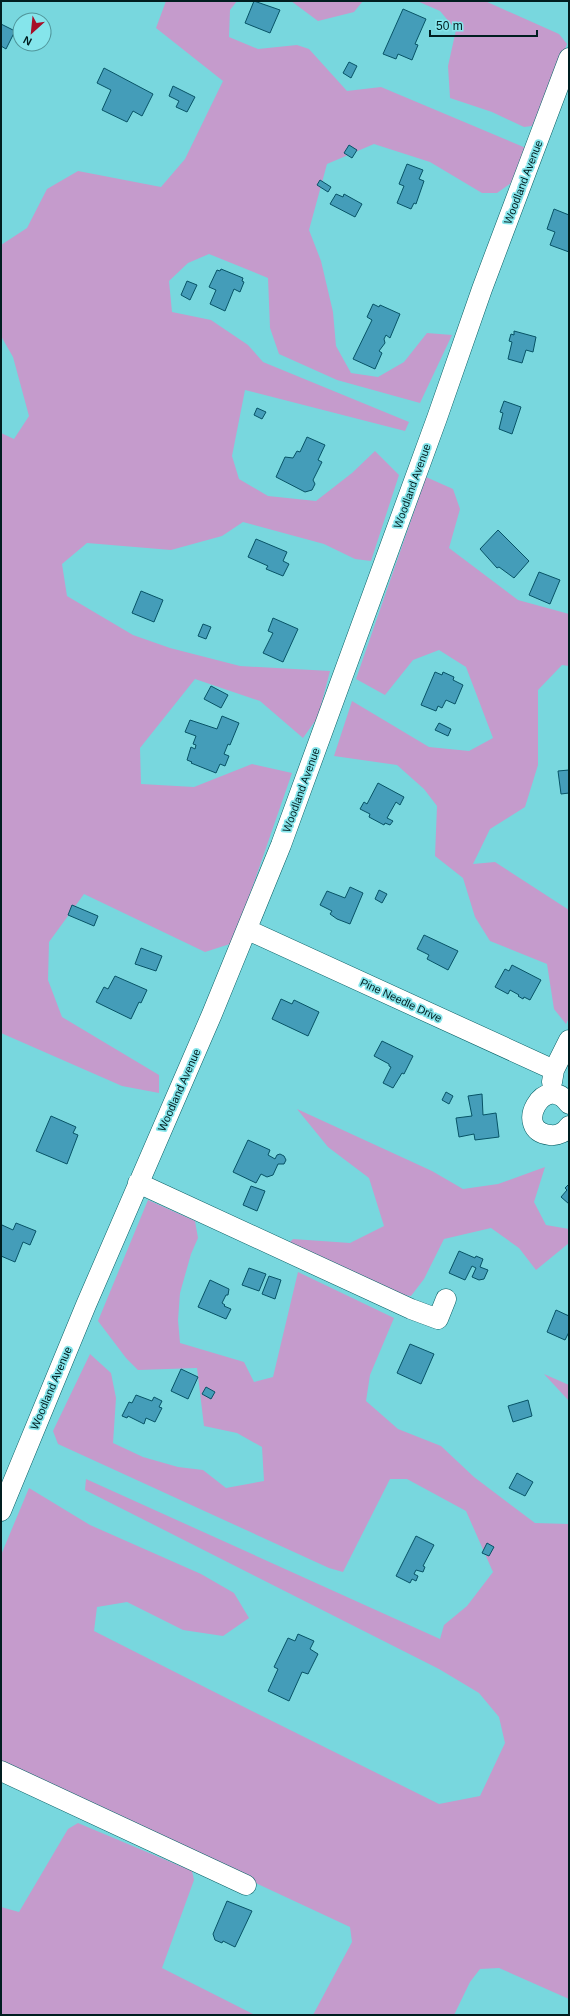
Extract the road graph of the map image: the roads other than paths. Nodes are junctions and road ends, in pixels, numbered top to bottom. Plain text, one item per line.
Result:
1 (569, 58) edge
2 (248, 930) junction
3 (569, 1040) edge
4 (554, 1070) junction
5 (550, 1095) junction
6 (569, 1104) edge
7 (569, 1126) edge
8 (138, 1183) junction
9 (446, 1299) dead end
10 (1, 1511) edge
11 (1, 1771) edge
12 (246, 1885) dead end

1 - 2 street, Woodland Avenue
2 - 4 street, Pine Needle Drive
2 - 8 street, Woodland Avenue
3 - 4 street
4 - 5 street
5 - 6 street
5 - 7 street
8 - 9 street
8 - 10 street, Woodland Avenue
11 - 12 street

